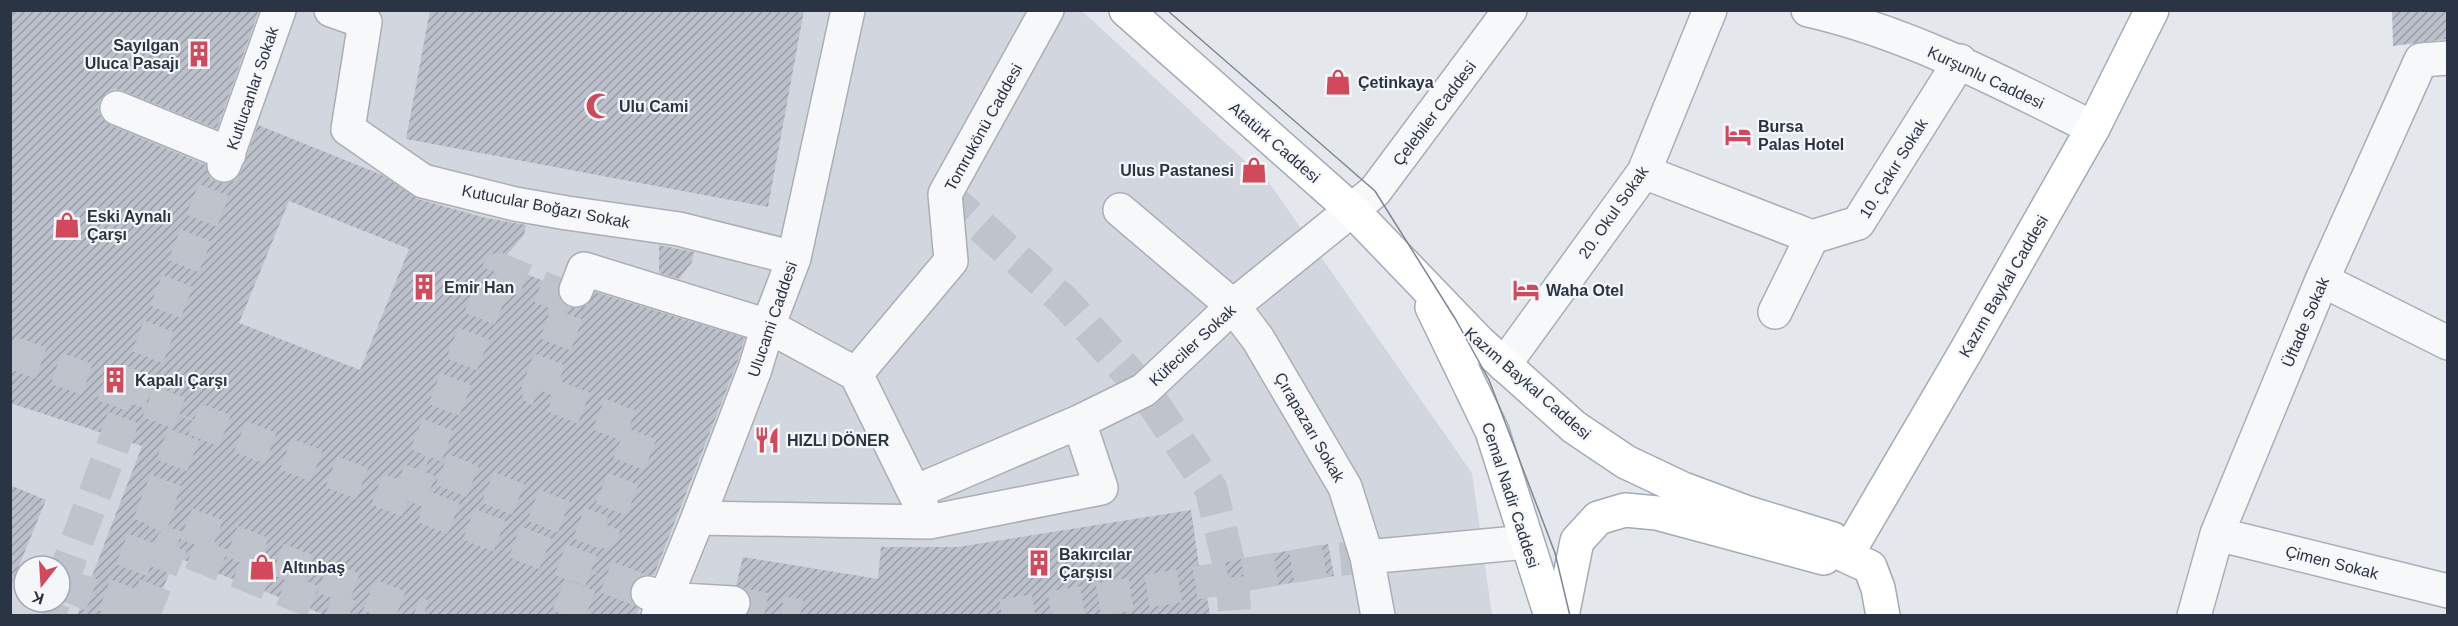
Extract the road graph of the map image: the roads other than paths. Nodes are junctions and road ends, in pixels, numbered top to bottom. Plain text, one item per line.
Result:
1 (279, 10) edge
2 (331, 10) edge
3 (848, 10) edge
4 (1047, 10) edge
5 (1126, 10) edge
6 (1510, 10) edge
7 (1710, 10) edge
8 (1808, 10) edge
9 (2152, 10) edge
10 (366, 16) edge
11 (2448, 58) edge
12 (1960, 61) junction
13 (117, 108) dead end
14 (2093, 128) junction
15 (1644, 172) junction
16 (1120, 210) dead end
17 (1353, 211) junction
18 (1812, 237) junction
19 (794, 258) junction
20 (1418, 279) junction
21 (2322, 280) junction
22 (576, 290) dead end
23 (1233, 306) junction
24 (1775, 312) dead end
25 (768, 326) junction
26 (2448, 343) edge
27 (1504, 365) junction
28 (856, 374) junction
29 (1079, 422) junction
30 (915, 492) junction
31 (698, 518) junction
32 (929, 522) junction
33 (2217, 534) junction
34 (1527, 542) junction
35 (1846, 556) junction
36 (1367, 557) junction
37 (2448, 591) edge
38 (657, 602) edge
39 (733, 603) tunnel mouth
40 (1378, 615) edge
41 (1551, 615) edge
42 (1562, 615) edge
43 (1883, 615) edge
44 (2194, 615) edge

1 - 13 street, Kutlucanlar Sokak
2 - 10 street, Kutucular Boğazı Sokak
3 - 19 street, Ulucami Caddesi
4 - 28 street, Tomrukönü Caddesi
5 - 17 main road, Atatürk Caddesi
6 - 17 street, Çelebiler Caddesi
7 - 15 street, 20. Okul Sokak
8 - 12 street, Kurşunlu Caddesi
9 - 14 main road, Kazım Baykal Caddesi
10 - 19 street, Kutucular Boğazı Sokak
11 - 21 street, Üftade Sokak
12 - 14 street, Kurşunlu Caddesi
12 - 18 street, 10. Çakır Sokak
14 - 35 main road, Kazım Baykal Caddesi
15 - 18 street
15 - 27 street, 20. Okul Sokak
16 - 23 street, Çırapazarı Sokak
17 - 20 main road, Atatürk Caddesi
17 - 23 street, Küfeciler Sokak
18 - 24 street
19 - 25 street, Ulucami Caddesi
20 - 27 main road, Kazım Baykal Caddesi
20 - 34 main road, Cemal Nadir Caddesi
21 - 26 street
21 - 33 street, Üftade Sokak
22 - 25 street
23 - 29 street, Küfeciler Sokak
23 - 36 street, Çırapazarı Sokak
25 - 28 street
25 - 31 street, Ulucami Caddesi
27 - 35 main road, Kazım Baykal Caddesi
28 - 30 street
29 - 30 street, Küfeciler Sokak
29 - 32 street
30 - 32 street
31 - 32 street
31 - 38 street, Ulucami Caddesi
33 - 37 street, Çimen Sokak
33 - 44 street, Üftade Sokak
34 - 36 street
34 - 41 main road, Cemal Nadir Caddesi
35 - 42 main road
35 - 43 main road
36 - 40 street, Çırapazarı Sokak
38 - 39 street

